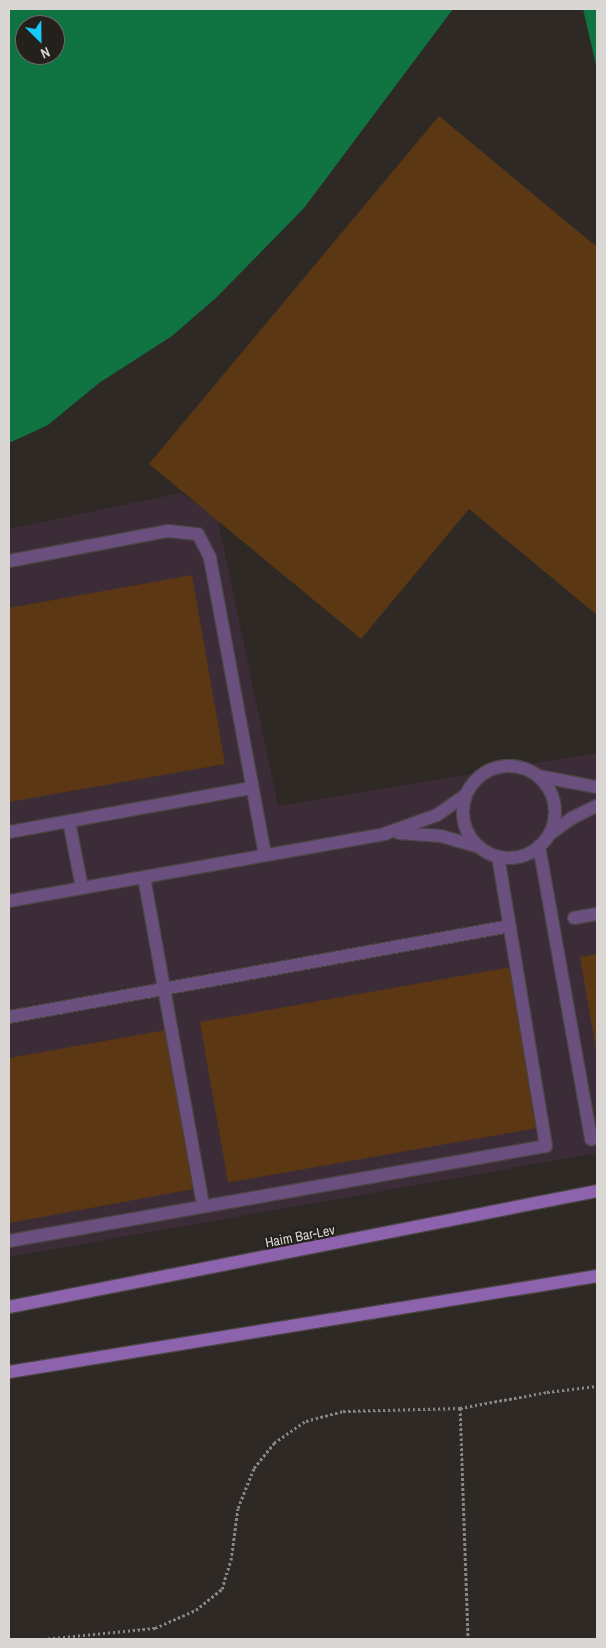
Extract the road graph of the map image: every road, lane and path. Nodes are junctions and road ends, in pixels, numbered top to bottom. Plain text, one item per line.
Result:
1 (9, 561) edge
2 (538, 776) junction
3 (597, 787) edge
4 (252, 788) junction
5 (466, 795) junction
6 (597, 806) edge
7 (69, 821) junction
8 (9, 832) edge
9 (384, 834) junction
10 (549, 835) junction
11 (539, 846) junction
12 (479, 847) junction
13 (265, 855) junction
14 (498, 857) junction
15 (144, 877) junction
16 (82, 888) junction
17 (9, 901) edge
18 (597, 914) edge
19 (574, 918) dead end
20 (510, 926) junction
21 (164, 989) junction
22 (9, 1017) edge
23 (597, 1138) edge
24 (597, 1191) edge
25 (203, 1206) junction
26 (9, 1241) edge
27 (597, 1276) edge
28 (9, 1307) edge
29 (9, 1372) edge
30 (597, 1386) edge
31 (460, 1408) junction
32 (43, 1639) edge
33 (468, 1639) edge

1 - 4 street
2 - 3 street
2 - 5 street
2 - 10 street
4 - 7 street
4 - 13 street
5 - 9 street
5 - 12 street
6 - 10 street
7 - 8 street
7 - 16 street
9 - 12 street
9 - 13 street
10 - 11 street
11 - 14 street
11 - 23 street
12 - 14 street
13 - 15 street
14 - 20 street
15 - 16 street
15 - 21 street
16 - 17 street
18 - 19 street
20 - 21 street
20 - 25 street
21 - 22 street
21 - 25 street
24 - 28 main road, Haim Bar-Lev
25 - 26 street
27 - 29 main road
30 - 31 path
31 - 32 path
31 - 33 path

